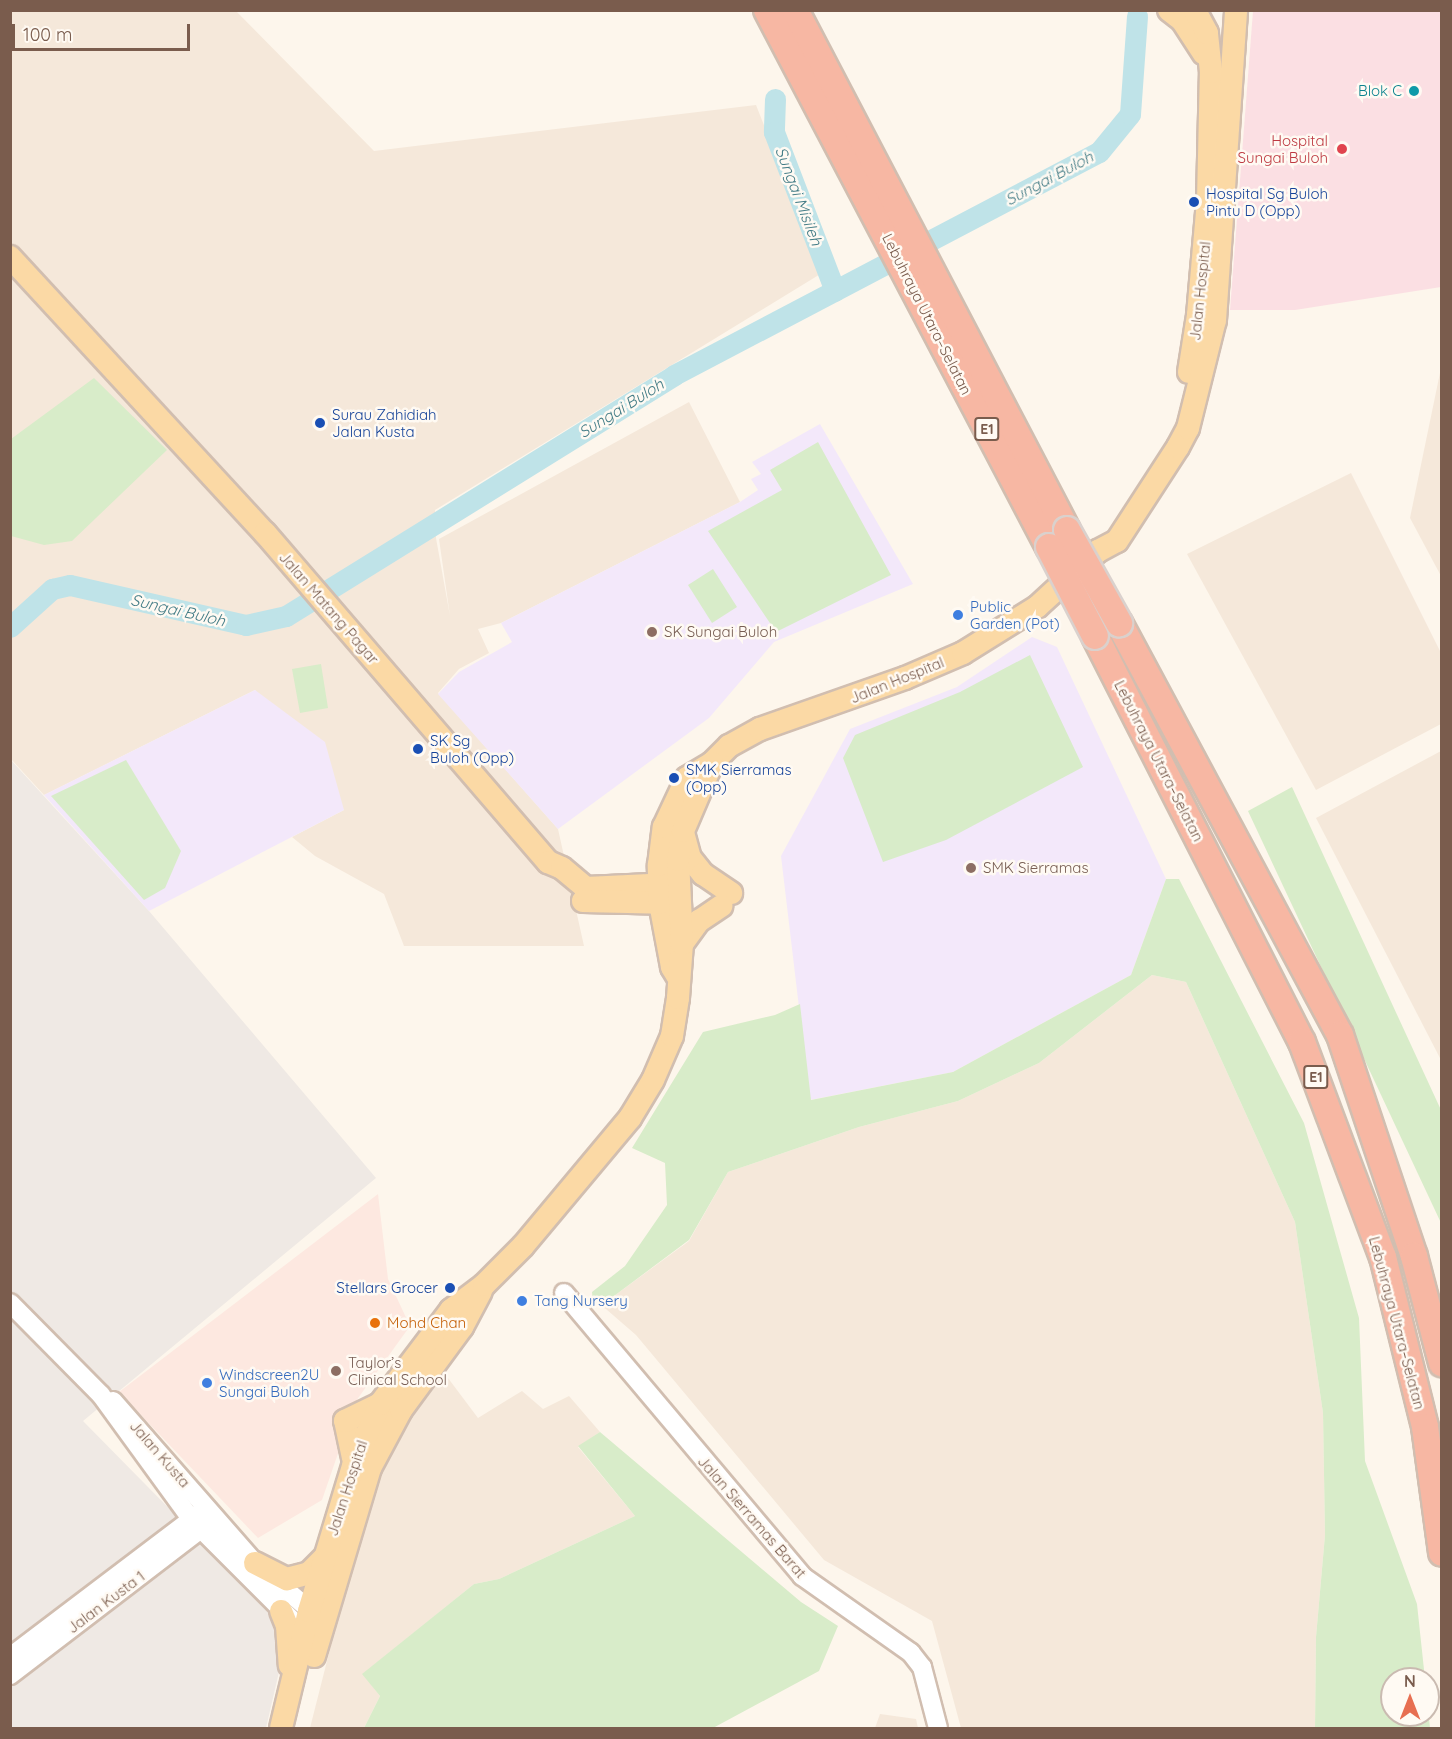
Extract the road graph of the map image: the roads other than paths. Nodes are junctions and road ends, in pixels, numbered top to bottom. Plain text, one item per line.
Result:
1 (767, 10) edge
2 (795, 10) edge
3 (1169, 10) edge
4 (1196, 10) edge
5 (1220, 10) edge
6 (1236, 10) edge
7 (1221, 72) junction
8 (882, 202) junction
9 (10, 256) edge
10 (1058, 538) junction
11 (712, 764) junction
12 (683, 831) junction
13 (661, 841) junction
14 (548, 861) junction
15 (597, 889) junction
16 (669, 893) junction
17 (682, 944) junction
18 (678, 977) junction
19 (484, 1285) junction
20 (564, 1293) dead end
21 (10, 1303) edge
22 (1442, 1363) edge
23 (432, 1364) junction
24 (100, 1395) junction
25 (380, 1404) junction
26 (363, 1436) junction
27 (353, 1466) junction
28 (177, 1500) junction
29 (203, 1518) junction
30 (167, 1538) junction
31 (1442, 1552) edge
32 (325, 1557) junction
33 (255, 1563) junction
34 (281, 1611) junction
35 (314, 1626) junction
36 (10, 1657) edge
37 (10, 1675) edge
38 (291, 1693) junction
39 (281, 1728) edge
40 (295, 1728) edge
41 (938, 1728) edge

1 - 8 highway, Lebuhraya Utara–Selatan / E1
2 - 8 highway, Lebuhraya Utara–Selatan / E1
3 - 7 main road
4 - 7 main road, Jalan Hospital
5 - 7 main road, Jalan Hospital
6 - 7 main road, Jalan Hospital
7 - 11 main road, Jalan Hospital
8 - 10 highway, Lebuhraya Utara–Selatan / E1
9 - 14 main road, Jalan Matang Pagar
10 - 22 highway, Lebuhraya Utara–Selatan / E1, bridge
10 - 31 highway, Lebuhraya Utara–Selatan / E1, bridge
11 - 12 main road, Jalan Hospital
11 - 13 main road, Jalan Hospital
12 - 16 main road, Jalan Hospital
12 - 17 main road
13 - 15 main road
13 - 16 main road, Jalan Hospital
14 - 15 main road, Jalan Matang Pagar
14 - 16 main road
15 - 16 main road
16 - 17 main road, Jalan Hospital
16 - 18 main road, Jalan Hospital
17 - 18 main road, Jalan Hospital
18 - 19 main road, Jalan Hospital
19 - 23 main road, Jalan Hospital
19 - 25 main road, Jalan Hospital
20 - 41 street, Jalan Sierramas Barat
21 - 24 street, Jalan Kusta
23 - 26 main road
23 - 35 main road, Jalan Hospital
24 - 28 street, Jalan Kusta
24 - 29 street, Jalan Kusta
25 - 26 main road, Jalan Hospital
25 - 27 main road
26 - 27 main road, Jalan Hospital
27 - 32 main road, Jalan Hospital
28 - 29 street, Jalan Kusta
28 - 30 street
29 - 30 street, Jalan Kusta 1
29 - 33 street, Jalan Kusta
29 - 34 street, Jalan Kusta
29 - 37 street, Jalan Kusta 1
30 - 36 street, Jalan Kusta 1
32 - 33 main road
32 - 35 main road, Jalan Hospital
33 - 35 street, Jalan Kusta
34 - 35 street, Jalan Kusta
34 - 38 main road
35 - 38 main road, Jalan Hospital
35 - 40 main road, Jalan Hospital
38 - 39 main road, Jalan Hospital

